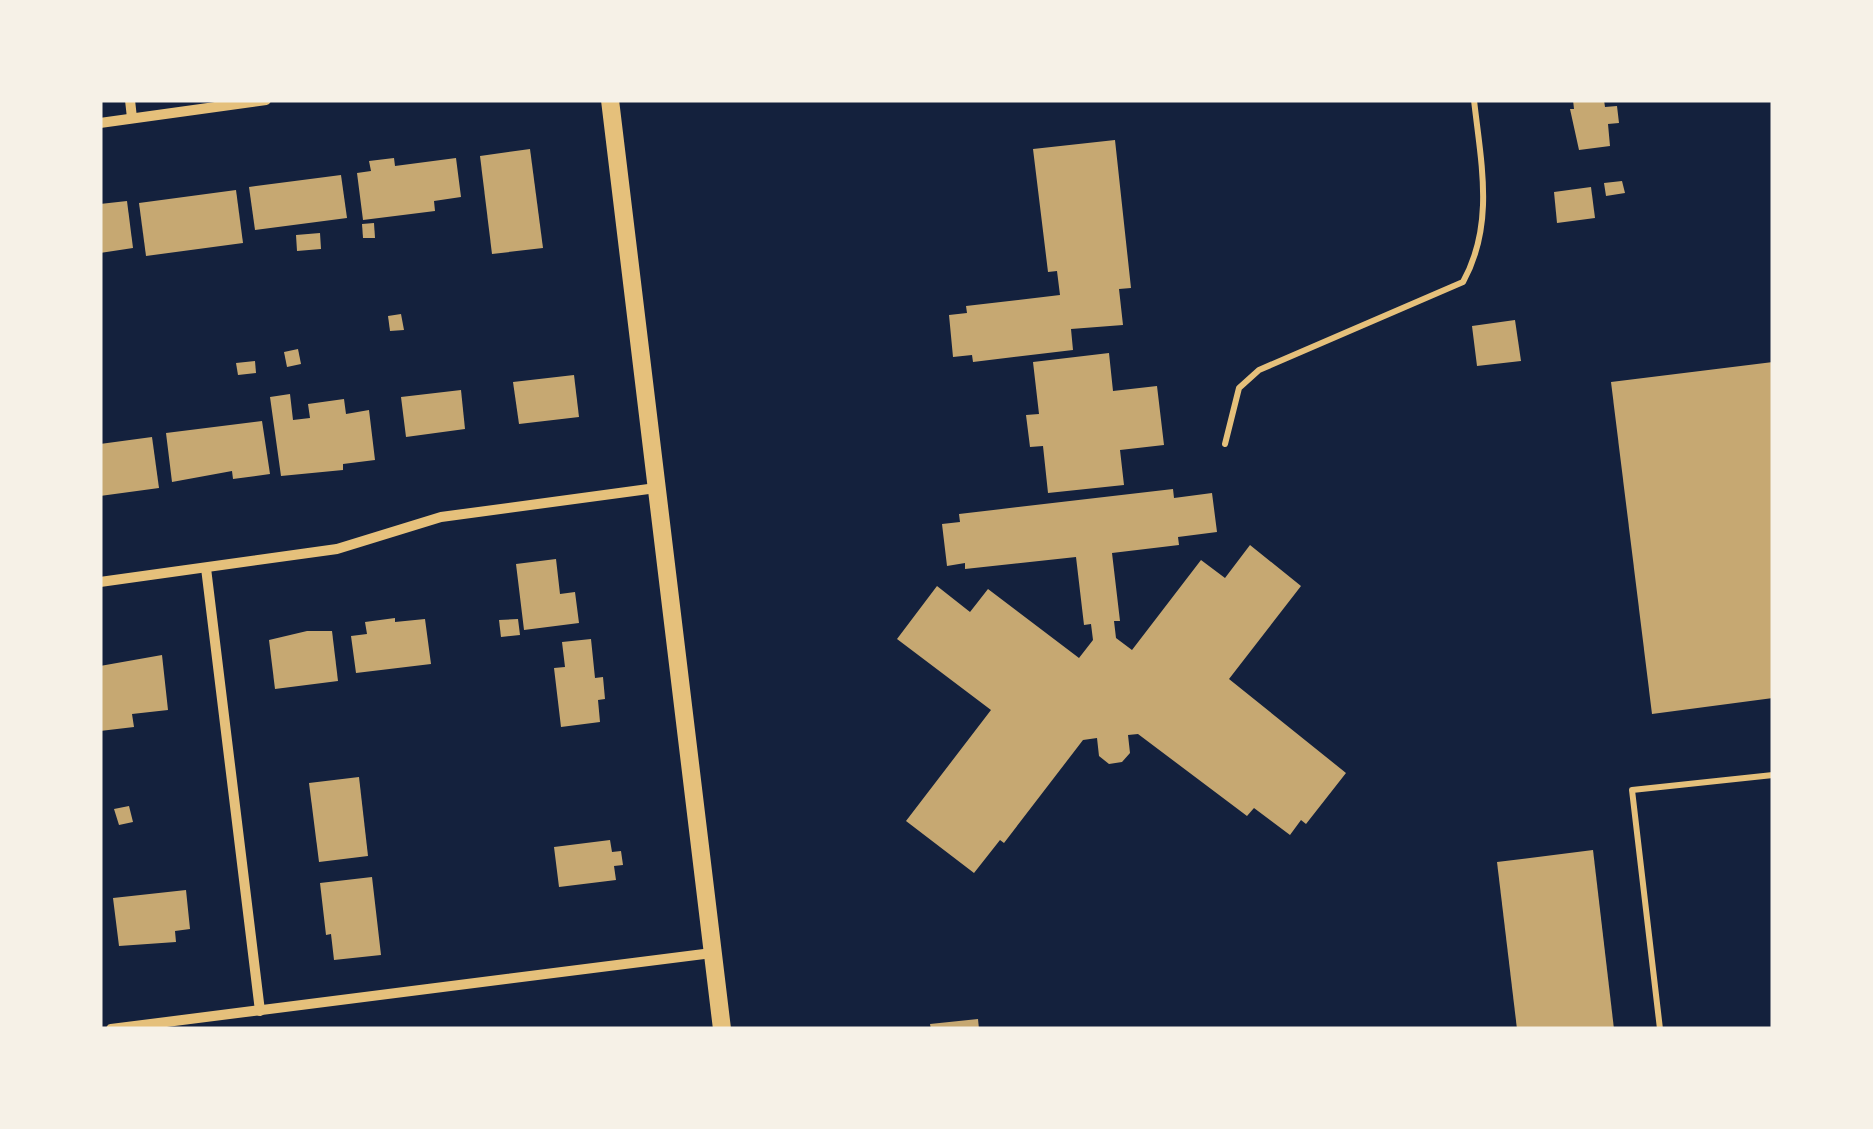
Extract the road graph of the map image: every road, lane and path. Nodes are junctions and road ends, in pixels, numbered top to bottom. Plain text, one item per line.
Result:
1 (130, 100) edge
2 (266, 100) edge
3 (610, 100) edge
4 (1474, 100) edge
5 (132, 118) junction
6 (100, 123) edge
7 (1224, 444) dead end
8 (656, 488) junction
9 (206, 568) junction
10 (100, 582) edge
11 (1773, 776) edge
12 (712, 954) junction
13 (260, 1011) junction
14 (110, 1029) edge
15 (722, 1029) edge
16 (1660, 1029) edge

1 - 5 street
2 - 5 street
3 - 8 main road
4 - 7 lane
5 - 6 street
8 - 9 street
8 - 12 main road
9 - 10 street
9 - 13 street
11 - 16 lane
12 - 13 street
12 - 15 main road
13 - 14 street

